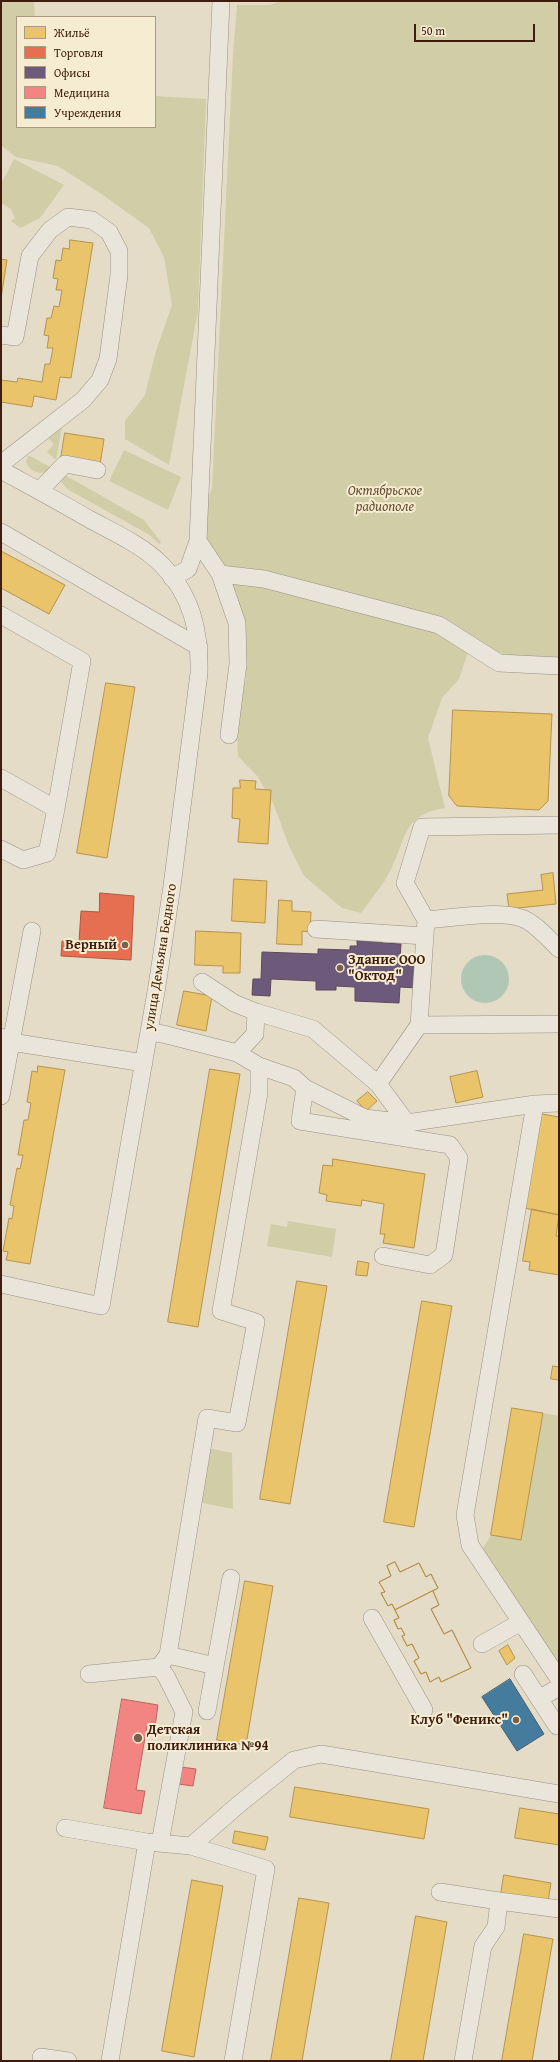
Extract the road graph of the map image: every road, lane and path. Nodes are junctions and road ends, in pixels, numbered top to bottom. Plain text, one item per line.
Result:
1 (221, 1) edge
2 (1, 335) edge
3 (1, 464) edge
4 (1, 470) edge
5 (97, 470) dead end
6 (38, 491) junction
7 (1, 532) edge
8 (198, 541) junction
9 (220, 574) junction
10 (172, 578) junction
11 (1, 615) edge
12 (199, 647) junction
13 (559, 666) edge
14 (229, 735) dead end
15 (1, 778) edge
16 (56, 809) junction
17 (559, 825) edge
18 (1, 850) edge
19 (426, 928) junction
20 (316, 929) dead end
21 (32, 931) dead end
22 (559, 949) edge
23 (202, 982) dead end
24 (256, 1012) junction
25 (559, 1024) edge
26 (419, 1025) junction
27 (150, 1032) junction
28 (6, 1040) edge
29 (237, 1053) junction
30 (144, 1062) junction
31 (258, 1066) junction
32 (378, 1084) junction
33 (305, 1088) junction
34 (1, 1096) edge
35 (559, 1103) edge
36 (535, 1104) junction
37 (407, 1123) junction
38 (383, 1256) dead end
39 (1, 1284) edge
40 (231, 1578) dead end
41 (372, 1618) dead end
42 (521, 1622) junction
43 (482, 1644) dead end
44 (163, 1661) junction
45 (215, 1666) junction
46 (89, 1674) dead end
47 (523, 1674) dead end
48 (559, 1679) edge
49 (559, 1687) edge
50 (539, 1699) junction
51 (424, 1710) dead end
52 (207, 1711) dead end
53 (557, 1726) dead end
54 (559, 1794) edge
55 (65, 1828) dead end
56 (154, 1843) junction
57 (192, 1846) junction
58 (440, 1892) dead end
59 (499, 1901) junction
60 (559, 1909) edge
61 (41, 2057) dead end
62 (68, 2061) edge
63 (110, 2061) edge
64 (233, 2061) edge
65 (463, 2061) edge

1 - 8 street
2 - 3 street
4 - 6 street, улица Демьяна Бедного
5 - 6 street
6 - 10 street, улица Демьяна Бедного
7 - 12 street
8 - 9 street
8 - 10 street
9 - 13 street
9 - 14 street
10 - 12 street, улица Демьяна Бедного
11 - 16 street
12 - 27 street, улица Демьяна Бедного
15 - 16 street
16 - 18 street
17 - 19 street
19 - 20 street
19 - 22 street
19 - 26 street
21 - 28 street
23 - 24 street
24 - 29 street
24 - 32 street
25 - 26 street
26 - 32 street
27 - 29 street
27 - 30 street, улица Демьяна Бедного
28 - 30 street
28 - 34 street
29 - 31 street
30 - 39 street, улица Демьяна Бедного
31 - 33 street
31 - 44 street
32 - 37 street
33 - 37 street
33 - 38 street
35 - 36 street
36 - 37 street
36 - 42 street
40 - 45 street
41 - 51 street
42 - 43 street
42 - 48 street
44 - 45 street
44 - 46 street
44 - 56 street
45 - 52 street
47 - 50 street
49 - 50 street
50 - 53 street
54 - 57 street
55 - 56 street
56 - 57 street
56 - 63 street
57 - 64 street
58 - 59 street
59 - 60 street
59 - 65 street
61 - 62 street

